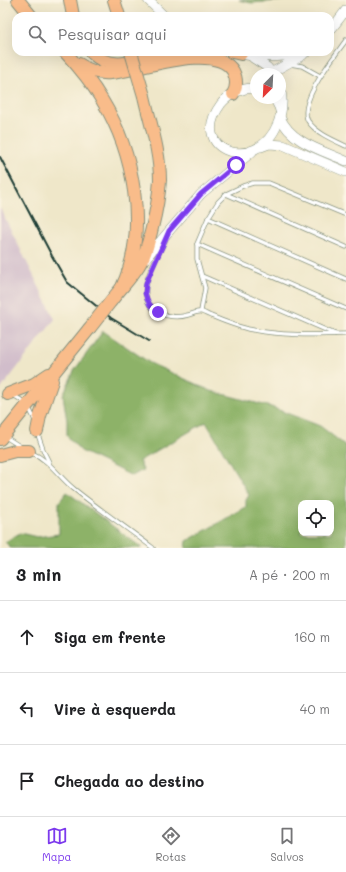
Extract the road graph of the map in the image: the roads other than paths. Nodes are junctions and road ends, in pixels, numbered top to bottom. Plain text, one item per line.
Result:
1 (18, 0) edge
2 (70, 0) edge
3 (114, 0) edge
4 (148, 0) edge
5 (346, 10) edge
6 (28, 12) edge
7 (72, 12) edge
8 (118, 12) edge
9 (160, 12) edge
10 (334, 26) edge
11 (346, 40) edge
12 (69, 56) edge
13 (96, 56) edge
14 (132, 56) edge
15 (154, 56) edge
16 (245, 56) edge
17 (253, 56) edge
18 (281, 56) edge
19 (300, 56) edge
20 (289, 63) junction
21 (268, 68) edge
22 (280, 68) edge
23 (320, 76) junction
24 (250, 85) edge
25 (250, 89) edge
26 (238, 92) junction
27 (277, 104) edge
28 (282, 104) edge
29 (280, 116) junction
30 (346, 146) edge
31 (257, 149) junction
32 (346, 161) edge
33 (346, 172) edge
34 (226, 194) junction
35 (346, 215) edge
36 (208, 218) junction
37 (169, 231) junction
38 (198, 244) junction
39 (346, 248) edge
40 (139, 266) junction
41 (202, 276) junction
42 (346, 279) edge
43 (122, 287) junction
44 (346, 309) edge
45 (201, 311) junction
46 (346, 334) edge
47 (337, 335) junction
48 (56, 371) junction
49 (5, 394) joint
50 (27, 406) junction
51 (37, 431) junction
52 (1, 436) edge
53 (29, 451) junction
54 (0, 455) edge
55 (51, 464) junction
56 (153, 548) edge

1 - 6 highway
2 - 7 highway
3 - 8 highway
4 - 9 street
5 - 10 street
11 - 23 lane
12 - 26 highway
12 - 43 highway
13 - 15 highway
14 - 40 highway, bridge
16 - 21 street
17 - 18 street
19 - 20 street
20 - 22 street
20 - 23 lane
23 - 30 lane
24 - 26 street
25 - 26 street
26 - 31 street
27 - 29 street
28 - 29 street
29 - 31 street
29 - 32 street
31 - 33 street
31 - 37 street
34 - 35 lane
34 - 36 lane
34 - 39 lane
36 - 38 lane
36 - 42 lane
37 - 40 street
37 - 45 lane
38 - 41 lane
38 - 44 lane
40 - 43 highway
41 - 45 lane
41 - 47 lane
43 - 48 highway, bridge
45 - 47 lane
46 - 47 lane
48 - 49 highway
48 - 50 highway
48 - 51 highway
49 - 50 lane
50 - 51 lane
50 - 52 highway
51 - 55 lane
52 - 53 lane
53 - 54 highway
53 - 55 lane
55 - 56 lane

